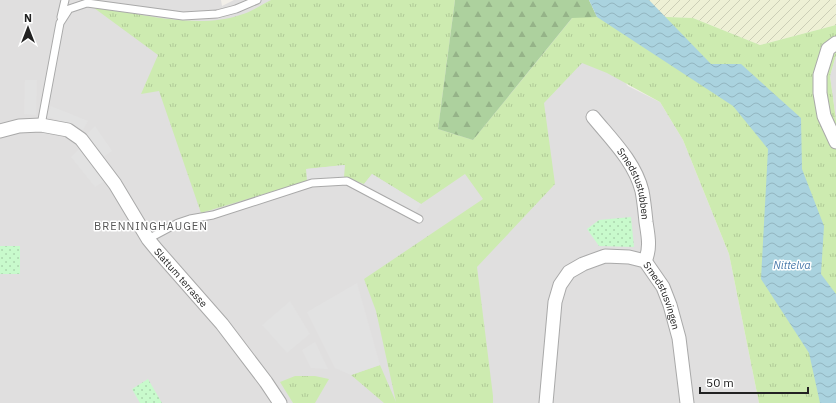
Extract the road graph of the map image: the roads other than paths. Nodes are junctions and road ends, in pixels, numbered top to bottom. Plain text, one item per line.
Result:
1 (65, 0) edge
2 (258, 0) edge
3 (60, 23) junction
4 (836, 43) edge
5 (593, 117) dead end
6 (41, 125) junction
7 (0, 131) edge
8 (836, 142) edge
9 (419, 219) dead end
10 (148, 239) junction
11 (645, 261) junction
12 (280, 403) edge
13 (546, 403) edge
14 (687, 403) edge

1 - 3 lane
2 - 3 lane
3 - 6 lane
4 - 8 street
5 - 11 street, Smedstustubben
6 - 7 street, Slattum terrasse
6 - 10 street, Slattum terrasse
9 - 10 lane
10 - 12 street, Slattum terrasse
11 - 13 street, Smedstusvingen
11 - 14 street, Smedstusvingen

